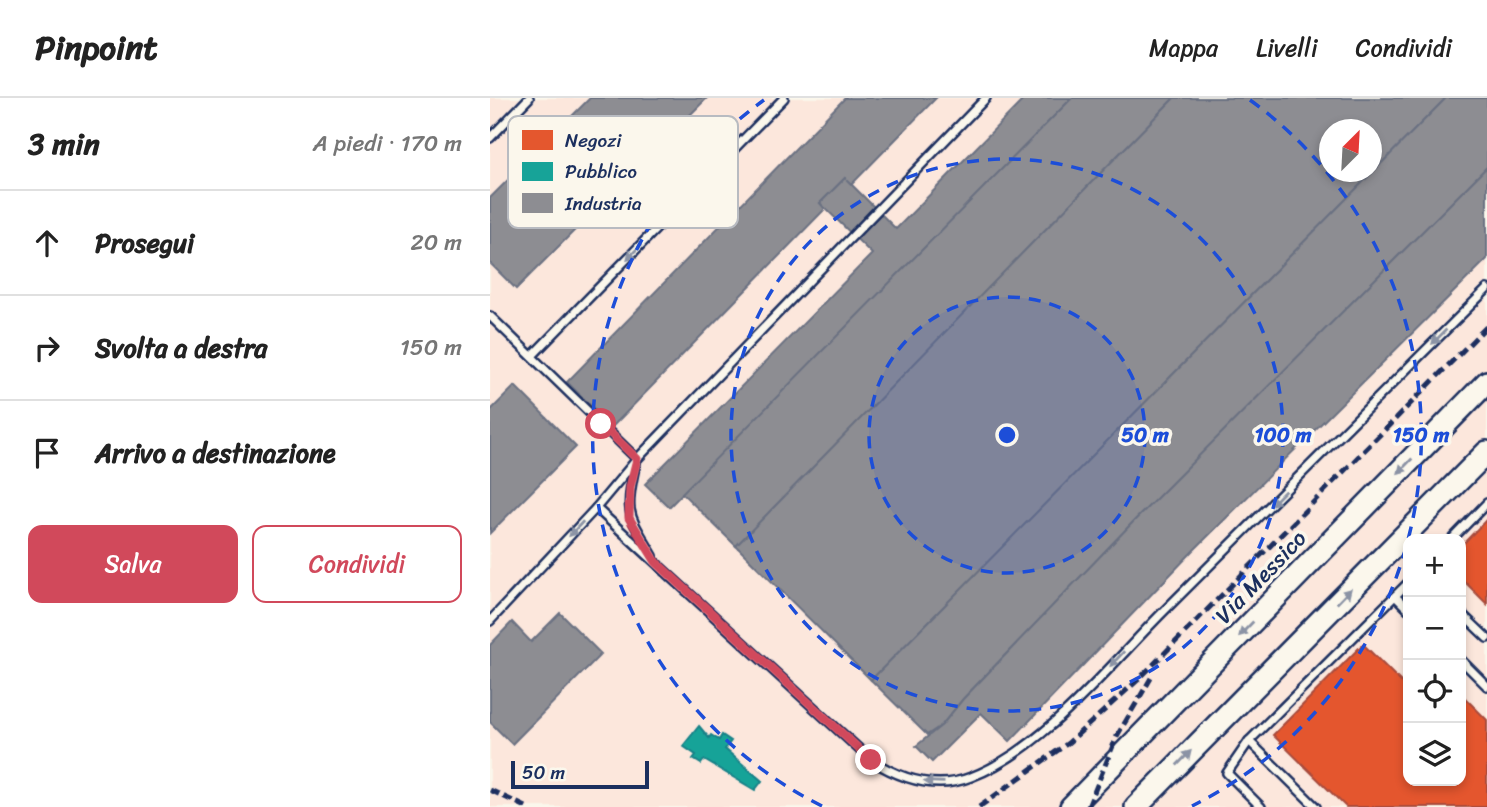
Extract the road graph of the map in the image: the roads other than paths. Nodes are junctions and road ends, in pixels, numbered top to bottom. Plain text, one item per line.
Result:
1 (529, 98) edge
2 (784, 98) edge
3 (986, 98) edge
4 (511, 116) edge
5 (508, 120) edge
6 (490, 138) edge
7 (738, 145) edge
8 (658, 228) edge
9 (1487, 289) edge
10 (490, 316) edge
11 (533, 356) junction
12 (1487, 382) edge
13 (1487, 452) edge
14 (637, 459) junction
15 (1487, 503) edge
16 (596, 508) junction
17 (1457, 534) edge
18 (656, 562) junction
19 (1403, 588) edge
20 (1395, 596) junction
21 (1403, 604) edge
22 (1466, 618) edge
23 (490, 621) edge
24 (1487, 638) edge
25 (1466, 665) edge
26 (1487, 686) edge
27 (1249, 741) junction
28 (1071, 807) edge
29 (1136, 807) edge
30 (1261, 807) edge
31 (1316, 807) edge

1 - 4 lane
2 -> 7 lane
3 - 14 lane
5 - 6 lane
8 -> 11 lane
9 -> 18 lane
10 - 11 lane
11 - 14 lane
12 -> 28 street, Via Messico
29 -> 13 street
14 - 16 lane
14 - 18 lane
15 - 17 lane
16 - 18 lane
16 -> 23 lane
19 - 20 lane
20 - 21 lane
20 - 27 lane
22 - 24 lane
25 - 26 lane
27 - 30 lane
27 - 31 lane

